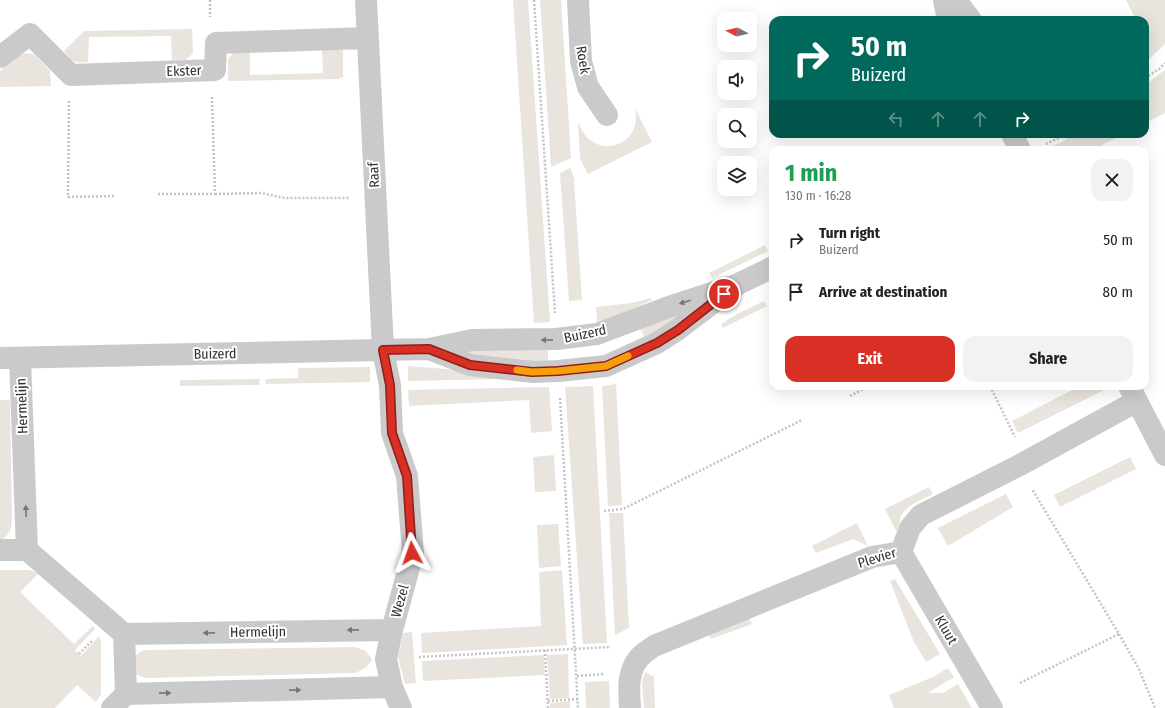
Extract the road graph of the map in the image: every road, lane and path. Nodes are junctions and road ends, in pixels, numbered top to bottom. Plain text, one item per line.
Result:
1 (210, 0) edge
2 (366, 0) edge
3 (578, 0) edge
4 (944, 0) edge
5 (956, 0) edge
6 (947, 16) edge
7 (968, 16) edge
8 (210, 24) dead end
9 (368, 38) junction
10 (0, 57) edge
11 (1165, 63) edge
12 (1149, 75) edge
13 (212, 94) dead end
14 (69, 96) dead end
15 (607, 115) dead end
16 (1059, 138) edge
17 (1044, 145) dead end
18 (158, 194) dead end
19 (215, 194) junction
20 (114, 196) dead end
21 (351, 198) dead end
22 (769, 269) edge
23 (736, 285) junction
24 (429, 349) junction
25 (383, 350) junction
26 (10, 358) edge
27 (861, 390) edge
28 (992, 390) edge
29 (1133, 394) edge
30 (850, 396) dead end
31 (802, 420) dead end
32 (1016, 439) dead end
33 (1165, 455) edge
34 (1032, 489) dead end
35 (604, 510) dead end
36 (0, 550) edge
37 (27, 550) junction
38 (901, 552) junction
39 (392, 630) junction
40 (124, 634) junction
41 (1119, 634) junction
42 (612, 647) dead end
43 (545, 650) junction
44 (419, 657) dead end
45 (1020, 682) dead end
46 (392, 687) junction
47 (578, 699) dead end
48 (119, 701) edge
49 (548, 701) junction
50 (402, 708) edge
51 (548, 708) edge
52 (630, 708) edge
53 (992, 708) edge
54 (1155, 708) edge

1 - 8 path
2 - 9 street, Raaf
3 - 15 street, Roek
4 - 6 street
5 - 7 street
9 - 10 street, Ekster
9 - 25 street, Raaf
11 - 12 path
13 - 19 path
14 - 20 path
16 - 17 path
18 - 19 path
19 - 21 path
22 - 23 street, Buizerd
23 -> 24 street, Buizerd
23 - 24 street, Buizerd
24 - 25 street, Buizerd
25 - 26 street, Buizerd
25 - 39 street, Wezel
37 -> 26 street, Hermelijn
27 - 30 path
28 - 32 path
29 - 33 street
29 - 38 street, Plevier
31 - 35 path
34 - 41 path
36 - 37 street
37 - 40 street
38 - 52 street, Plevier
38 - 53 street, Kluut
39 -> 40 street, Hermelijn
39 - 46 street, Wezel
40 - 48 street
41 - 45 path
41 - 54 path
42 - 43 path
43 - 44 path
43 - 49 path
48 -> 46 street
46 - 50 street, Wezel
47 - 49 path
49 - 51 path

